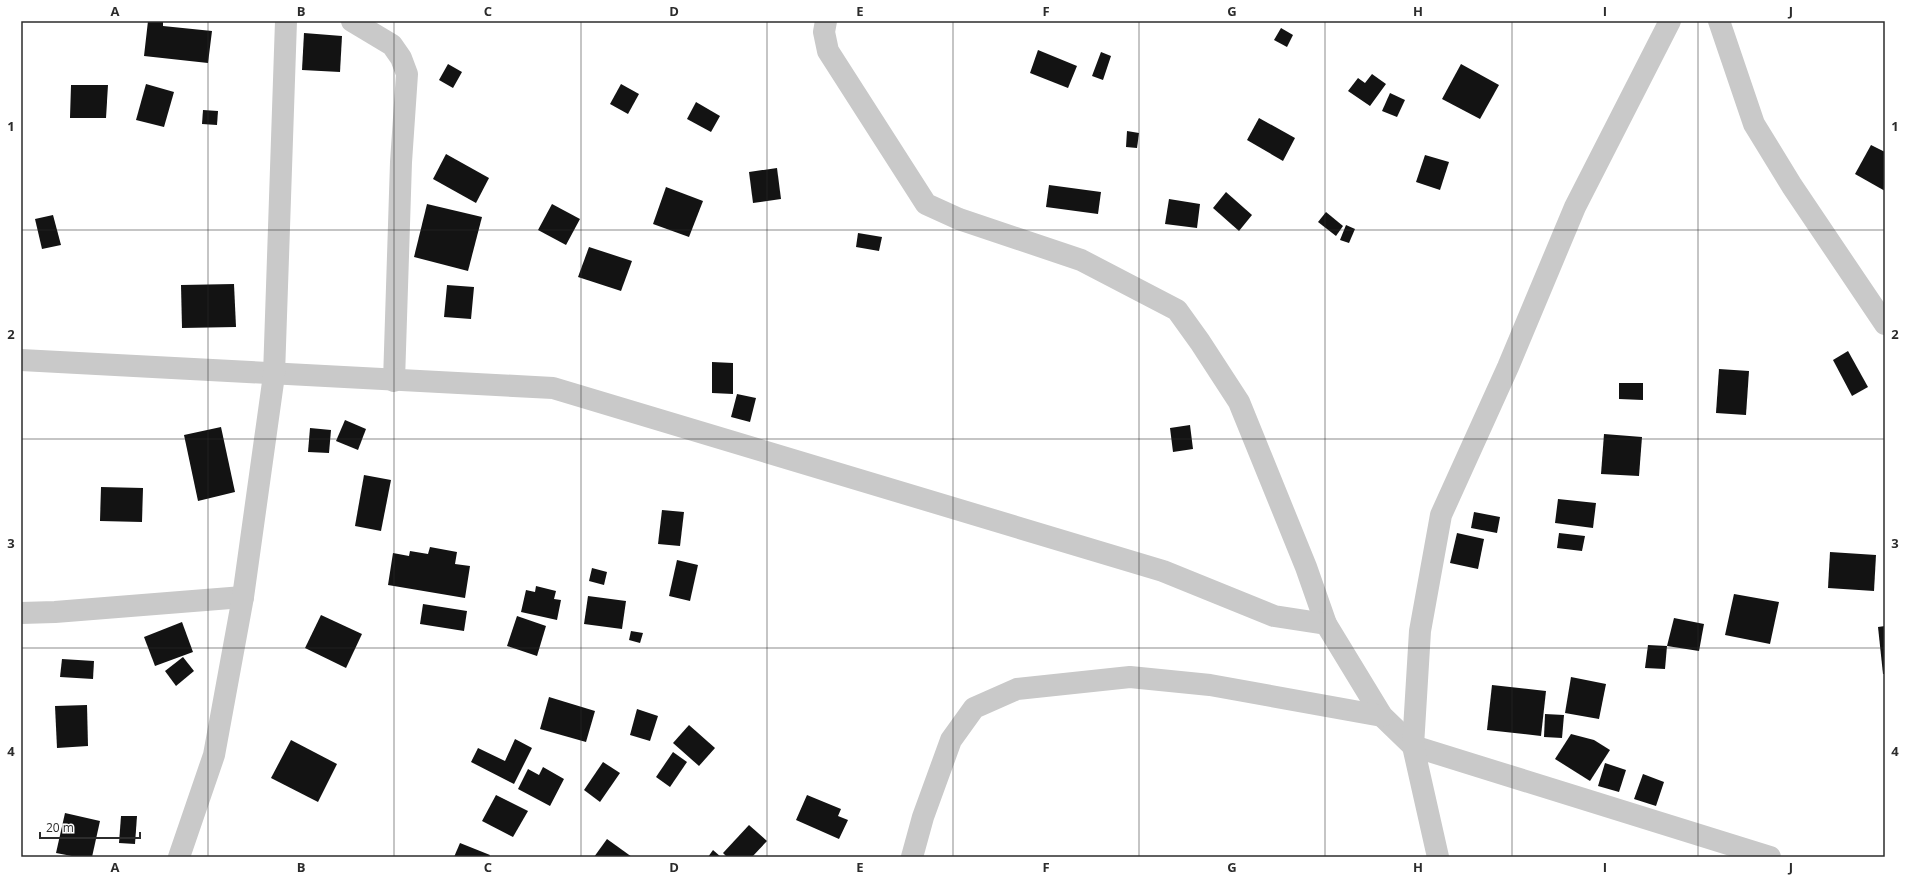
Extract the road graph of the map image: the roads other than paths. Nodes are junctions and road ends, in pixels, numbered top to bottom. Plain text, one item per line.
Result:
1 (286, 21) edge
2 (352, 21) edge
3 (826, 21) edge
4 (1670, 21) edge
5 (1719, 21) edge
6 (1882, 311) edge
7 (21, 360) edge
8 (274, 375) junction
9 (394, 381) junction
10 (243, 597) junction
11 (21, 613) edge
12 (1326, 624) junction
13 (1382, 716) junction
14 (1413, 746) junction
15 (179, 857) edge
16 (912, 857) edge
17 (1438, 857) edge
18 (1770, 857) edge

1 - 8 street
2 - 9 street
3 - 12 street
4 - 14 street
5 - 6 street
7 - 8 street
8 - 9 street
8 - 10 street
9 - 12 street
10 - 11 street
10 - 15 street
12 - 13 street
13 - 14 street
13 - 16 street
14 - 17 street
14 - 18 street

